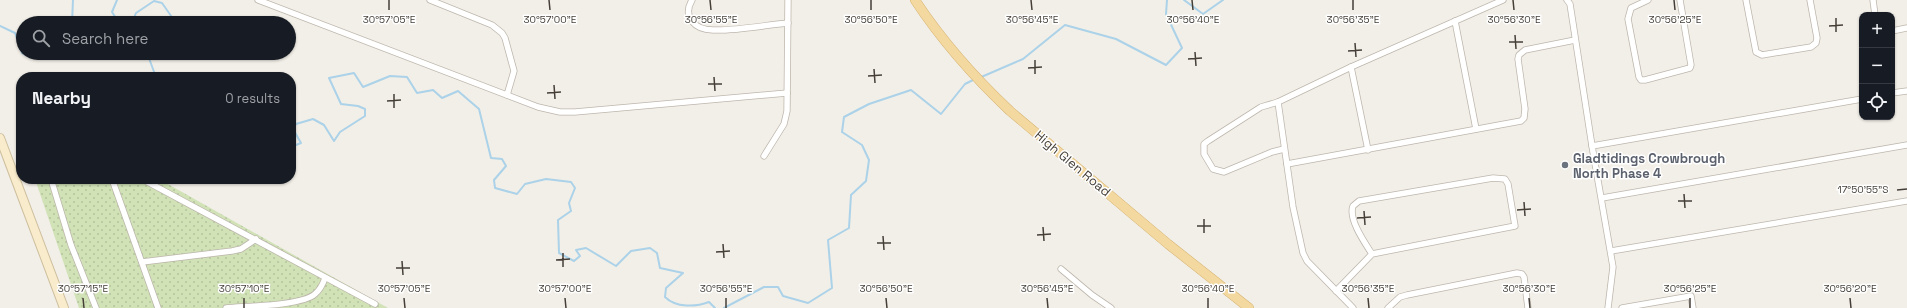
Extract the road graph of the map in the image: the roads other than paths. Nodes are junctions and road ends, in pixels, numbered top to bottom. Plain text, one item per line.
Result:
1 (258, 0) edge
2 (430, 0) edge
3 (692, 0) edge
4 (788, 0) edge
5 (915, 0) edge
6 (1503, 0) edge
7 (1567, 0) edge
8 (1648, 0) edge
9 (1680, 0) edge
10 (1746, 0) edge
11 (1810, 0) edge
12 (1872, 0) edge
13 (1874, 12) edge
14 (1455, 21) junction
15 (788, 23) junction
16 (1907, 28) edge
17 (1895, 30) edge
18 (1575, 40) junction
19 (1351, 67) junction
20 (1907, 91) edge
21 (787, 93) junction
22 (1895, 93) edge
23 (507, 95) junction
24 (1859, 99) edge
25 (1278, 102) junction
26 (1476, 129) junction
27 (0, 138) edge
28 (1907, 145) edge
29 (1592, 146) junction
30 (1284, 149) junction
31 (1368, 150) junction
32 (764, 156) dead end
33 (1287, 164) junction
34 (16, 180) edge
35 (17, 184) edge
36 (53, 184) edge
37 (114, 184) edge
38 (152, 184) edge
39 (1602, 198) junction
40 (1907, 201) edge
41 (256, 239) junction
42 (1611, 250) junction
43 (1372, 254) junction
44 (142, 262) junction
45 (1061, 269) dead end
46 (325, 278) junction
47 (1336, 291) junction
48 (375, 304) dead end
49 (1639, 306) edge
50 (64, 308) edge
51 (96, 308) edge
52 (158, 308) edge
53 (226, 308) edge
54 (1111, 308) edge
55 (1249, 308) edge
56 (1353, 308) edge
57 (1388, 308) edge
58 (1528, 308) edge
59 (1608, 308) edge
60 (1622, 308) edge
61 (1693, 308) edge

1 - 23 street
2 - 23 street
3 - 15 street
4 - 15 street
5 - 55 main road, High Glen Road
6 - 14 street
7 - 18 street
8 - 9 street
10 - 11 street
12 - 13 street
14 - 19 street
14 - 26 street
15 - 21 street
16 - 17 street
18 - 26 street
18 - 29 street
19 - 25 street
19 - 31 street
20 - 22 street
21 - 23 street
21 - 32 street
24 - 29 street
25 - 30 street
25 - 30 street
26 - 31 street
27 - 34 street
28 - 39 street
29 - 39 street
30 - 33 street
31 - 33 street
33 - 47 street
35 - 50 street
36 - 51 street
37 - 44 street
38 - 41 street
39 - 42 street
40 - 42 street
41 - 44 street
41 - 46 street
42 - 59 street
43 - 43 street
43 - 47 street
44 - 52 street
45 - 54 street
46 - 48 street
46 - 53 street
47 - 56 street
49 - 60 street
49 - 61 street
57 - 58 street

